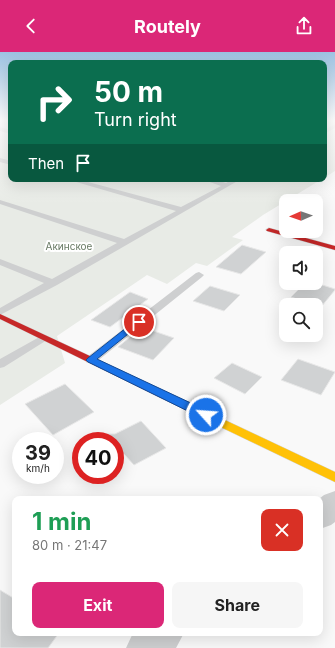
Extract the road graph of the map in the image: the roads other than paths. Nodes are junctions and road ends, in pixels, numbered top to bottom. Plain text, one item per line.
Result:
1 (80, 182) edge
2 (218, 182) edge
3 (231, 182) edge
4 (227, 184) junction
5 (0, 202) edge
6 (182, 210) junction
7 (269, 230) dead end
8 (124, 242) junction
9 (335, 248) edge
10 (0, 262) edge
11 (199, 275) dead end
12 (53, 283) junction
13 (0, 312) edge
14 (0, 316) edge
15 (43, 338) junction
16 (91, 360) junction
17 (0, 364) edge
18 (335, 476) edge
19 (335, 504) edge
20 (323, 514) edge
21 (161, 636) edge
22 (145, 648) edge

1 - 6 lane
2 - 4 lane
3 - 4 lane
4 - 6 lane
5 - 8 lane
6 - 8 lane
7 - 9 street
8 - 12 lane
10 - 12 lane
11 - 16 lane
12 - 13 lane
14 - 15 street
15 - 16 street
15 - 17 lane
16 - 18 street
19 - 20 street
21 - 22 street

